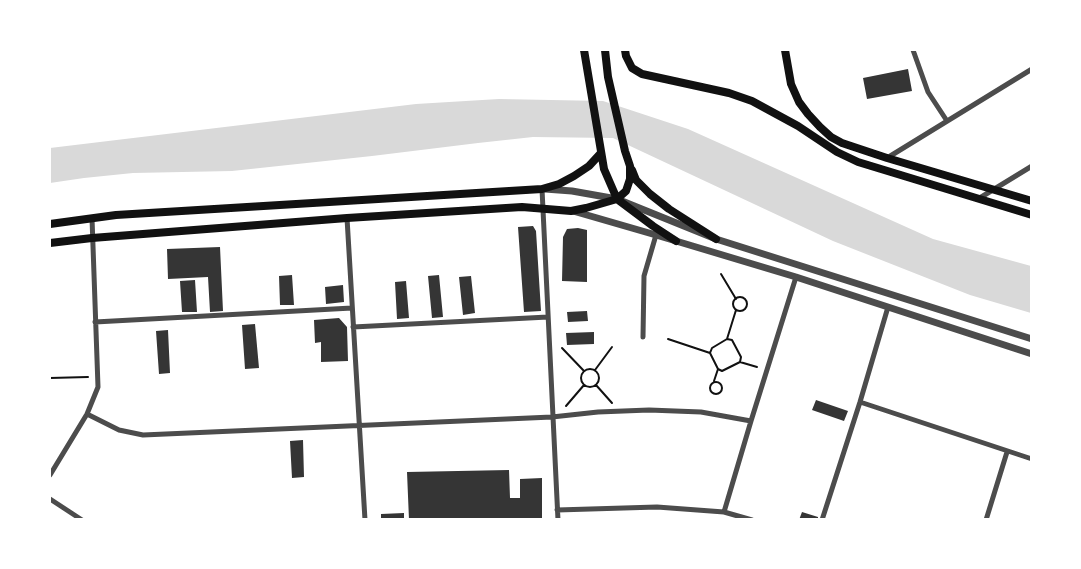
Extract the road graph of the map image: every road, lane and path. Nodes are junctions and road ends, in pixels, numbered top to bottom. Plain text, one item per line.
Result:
1 (584, 50) edge
2 (605, 50) edge
3 (625, 50) edge
4 (785, 50) edge
5 (913, 50) edge
6 (1032, 69) edge
7 (947, 121) junction
8 (601, 153) junction
9 (887, 158) junction
10 (630, 166) junction
11 (1032, 166) edge
12 (542, 189) junction
13 (993, 189) junction
14 (616, 199) junction
15 (978, 199) junction
16 (1032, 201) edge
17 (543, 208) junction
18 (571, 211) junction
19 (1032, 215) edge
20 (92, 218) junction
21 (347, 218) junction
22 (50, 224) edge
23 (656, 234) junction
24 (92, 238) junction
25 (716, 238) junction
26 (676, 241) junction
27 (50, 243) edge
28 (721, 274) dead end
29 (796, 277) junction
30 (736, 298) junction
31 (888, 307) junction
32 (352, 308) junction
33 (736, 310) junction
34 (548, 317) junction
35 (95, 322) junction
36 (353, 327) junction
37 (643, 337) dead end
38 (668, 339) dead end
39 (727, 339) junction
40 (1032, 339) edge
41 (612, 347) dead end
42 (562, 348) dead end
43 (710, 353) junction
44 (1032, 354) edge
45 (740, 362) junction
46 (758, 368) dead end
47 (718, 369) junction
48 (595, 370) junction
49 (584, 371) junction
50 (50, 378) edge
51 (714, 382) junction
52 (584, 385) junction
53 (596, 385) junction
54 (98, 387) junction
55 (860, 402) junction
56 (615, 406) dead end
57 (565, 407) dead end
58 (87, 414) junction
59 (552, 417) junction
60 (751, 421) junction
61 (359, 425) junction
62 (1007, 452) junction
63 (1032, 459) edge
64 (50, 475) edge
65 (50, 499) edge
66 (557, 510) junction
67 (724, 512) junction
68 (82, 519) edge
69 (365, 519) edge
70 (558, 519) edge
71 (752, 519) edge
72 (822, 519) edge
73 (986, 519) edge

1 - 8 main road
2 - 10 main road
3 - 15 main road
4 - 9 main road
5 - 7 street
6 - 7 street
7 - 9 street
8 - 12 main road
8 - 14 main road
9 - 13 main road
10 - 14 main road
10 - 25 main road
11 - 13 street
12 - 14 street
12 - 17 street
12 - 20 main road
13 - 15 street
13 - 16 main road
14 - 18 main road
14 - 25 street
14 - 26 main road
15 - 19 main road
17 - 18 main road
17 - 21 main road
17 - 34 street
18 - 23 street
20 - 22 main road
20 - 24 street
21 - 24 main road
21 - 32 street
23 - 26 street
23 - 37 street
24 - 27 main road
24 - 35 street
25 - 40 street
26 - 29 street
28 - 30 path
29 - 31 street
29 - 60 street
30 - 33 path
30 - 33 path
31 - 44 street
31 - 55 street
32 - 35 street
32 - 36 street
33 - 39 path
34 - 36 street
34 - 59 street
35 - 54 street
36 - 61 street
38 - 43 path
39 - 43 path
39 - 45 path
41 - 48 path
42 - 49 path
43 - 47 path
45 - 46 path
45 - 47 path
47 - 51 path
48 - 49 path
48 - 53 path
49 - 52 path
50 - 54 path
51 - 51 path
52 - 53 path
52 - 57 path
53 - 56 path
54 - 58 street
55 - 62 street
55 - 72 street
58 - 61 street
58 - 64 street
59 - 60 street
59 - 61 street
59 - 66 street
60 - 67 street
61 - 69 street
62 - 63 street
62 - 73 street
65 - 68 street
66 - 67 street
66 - 70 street
67 - 71 street

